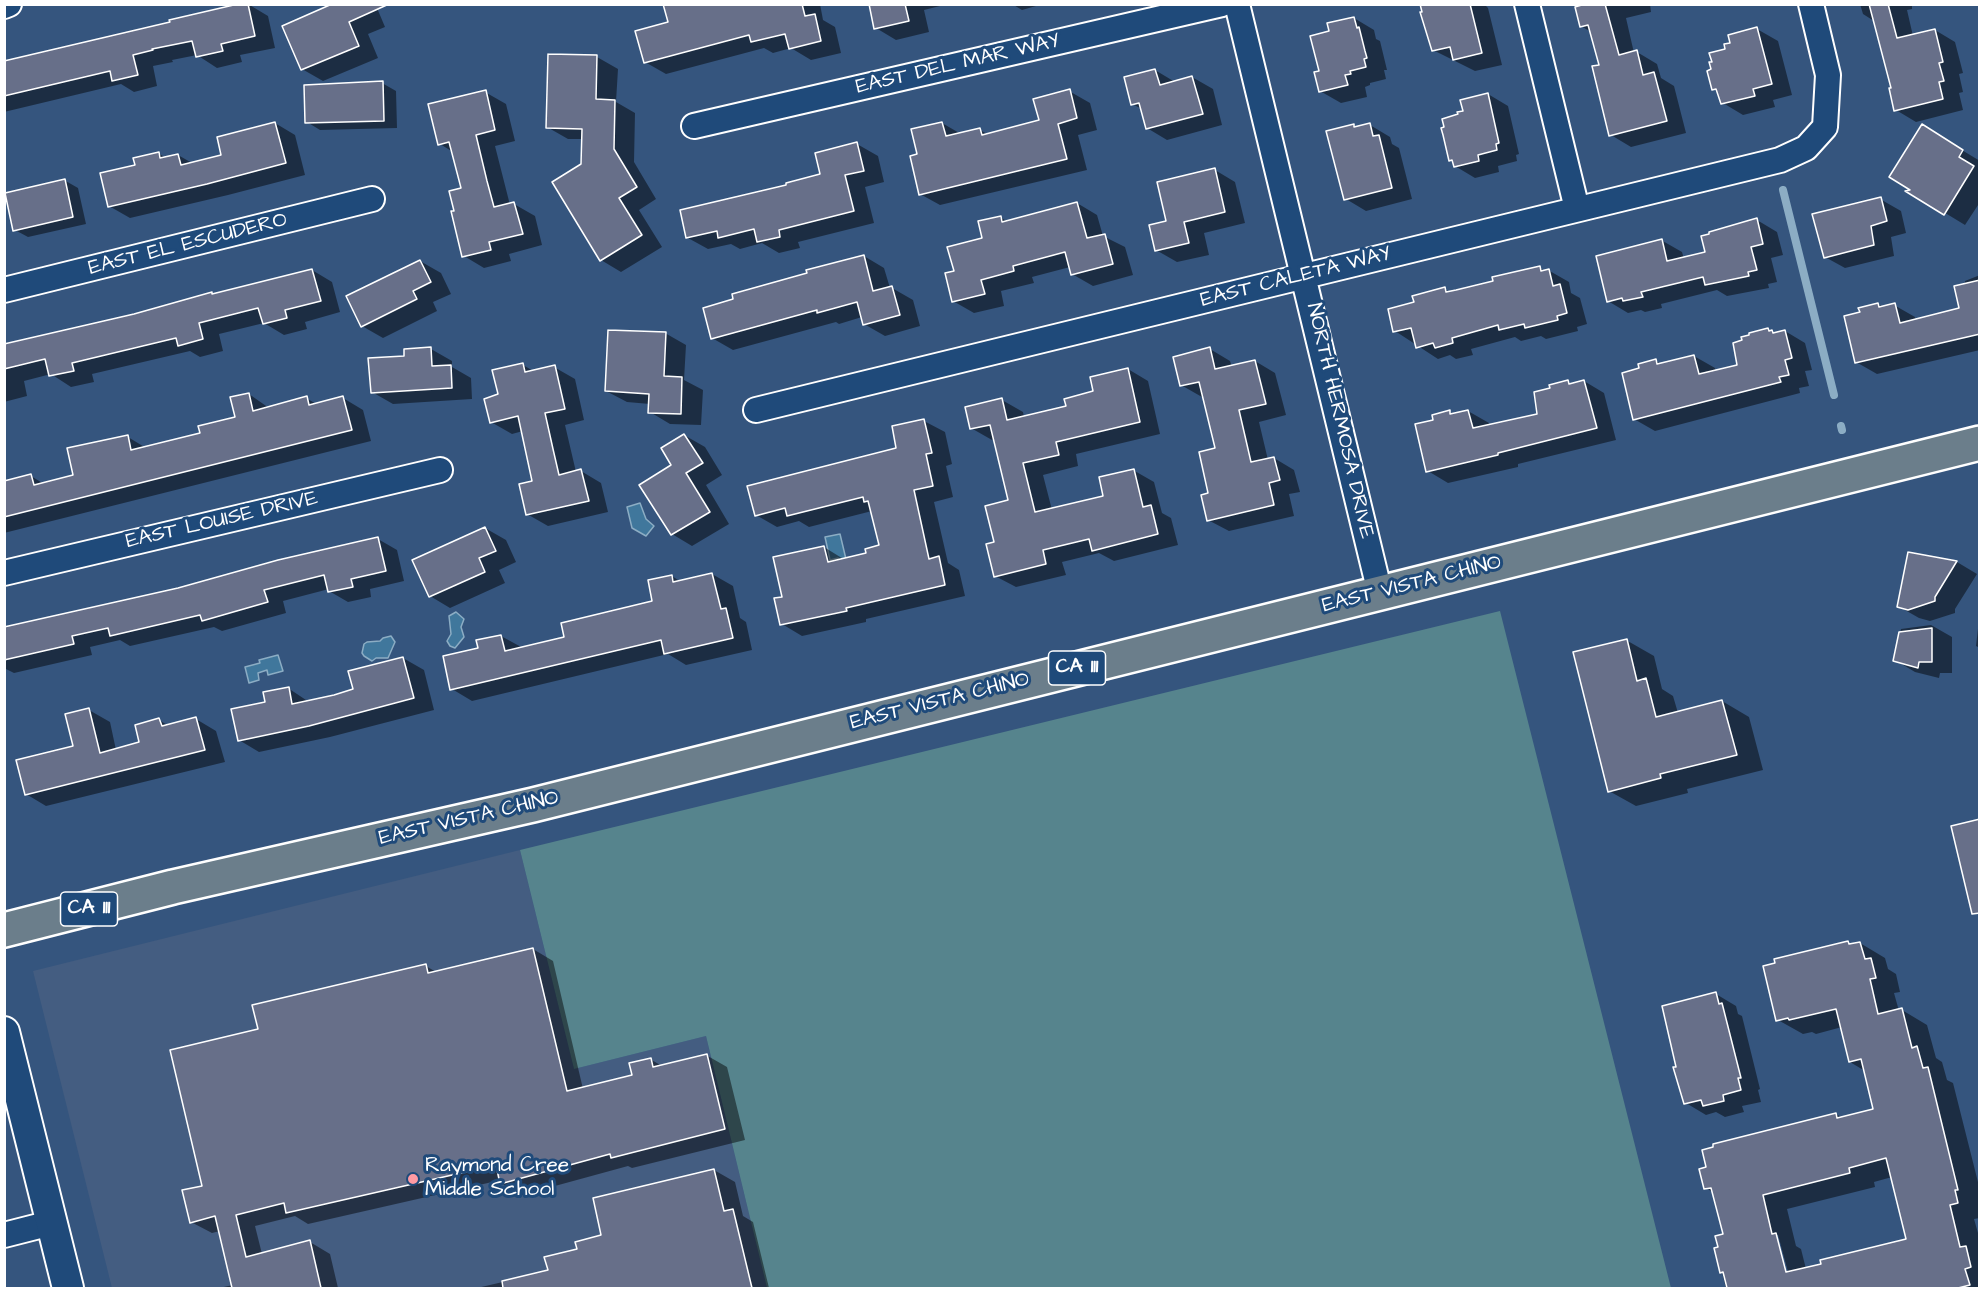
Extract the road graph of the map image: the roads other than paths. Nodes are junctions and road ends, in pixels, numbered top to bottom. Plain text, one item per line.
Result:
1 (9, 4) edge
2 (1222, 4) edge
3 (1237, 4) edge
4 (1527, 4) edge
5 (1811, 4) edge
6 (4, 6) edge
7 (694, 126) dead end
8 (372, 199) dead end
9 (1577, 209) junction
10 (1304, 276) junction
11 (4, 290) edge
12 (756, 410) dead end
13 (1980, 443) edge
14 (440, 470) dead end
15 (4, 573) edge
16 (1380, 592) junction
17 (4, 930) edge
18 (4, 1032) edge
19 (51, 1223) junction
20 (4, 1235) edge
21 (68, 1288) edge

1 - 6 street
2 - 7 street, EAST DEL MAR WAY
3 - 10 street, NORTH HERMOSA DRIVE
4 - 9 street
5 - 9 street, EAST CALETA WAY
8 - 11 street, EAST EL ESCUDERO
9 - 10 street, EAST CALETA WAY
10 - 12 street, EAST CALETA WAY
10 - 16 street, NORTH HERMOSA DRIVE
13 - 16 main road, EAST VISTA CHINO / CA 111
14 - 15 street, EAST LOUISE DRIVE
16 - 17 main road, EAST VISTA CHINO / CA 111
18 - 19 street
19 - 20 street
19 - 21 street

